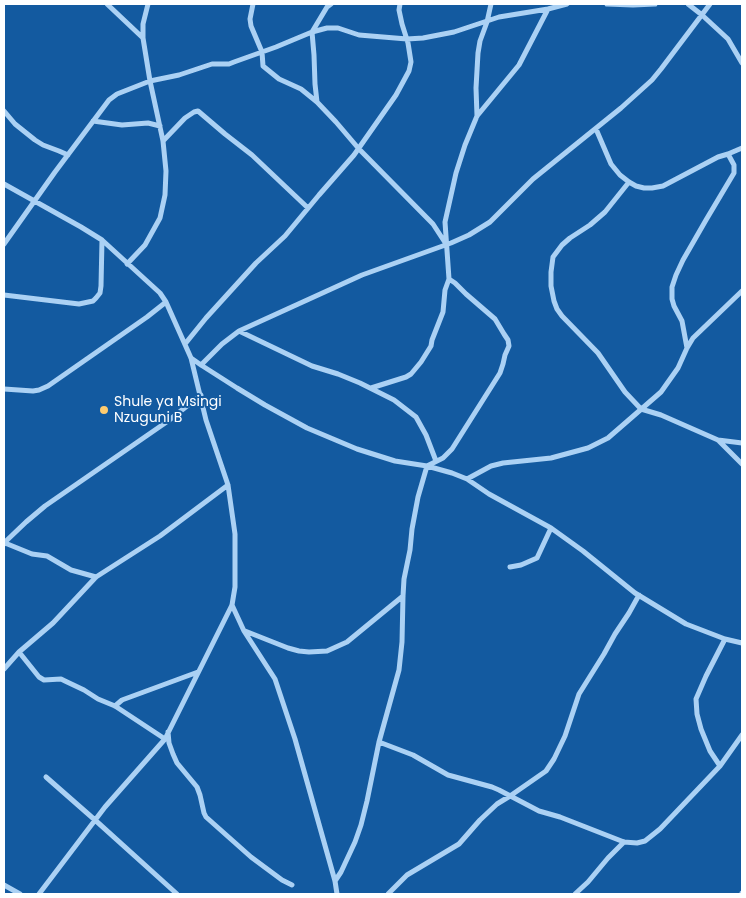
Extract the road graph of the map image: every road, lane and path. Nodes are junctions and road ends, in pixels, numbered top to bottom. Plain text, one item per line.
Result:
1 (107, 4) edge
2 (148, 4) edge
3 (252, 4) edge
4 (331, 4) edge
5 (400, 4) edge
6 (492, 4) edge
7 (567, 4) edge
8 (607, 4) edge
9 (655, 4) edge
10 (688, 4) edge
11 (710, 4) edge
12 (548, 8) junction
13 (702, 15) junction
14 (487, 22) junction
15 (312, 32) junction
16 (143, 38) junction
17 (407, 39) junction
18 (262, 52) junction
19 (742, 63) edge
20 (150, 81) junction
21 (317, 102) junction
22 (4, 111) edge
23 (477, 116) junction
24 (93, 121) junction
25 (160, 126) junction
26 (596, 129) junction
27 (164, 142) junction
28 (742, 148) edge
29 (359, 149) junction
30 (728, 154) junction
31 (68, 155) junction
32 (629, 182) junction
33 (4, 184) edge
34 (35, 201) junction
35 (308, 208) junction
36 (102, 240) junction
37 (4, 244) edge
38 (447, 245) junction
39 (127, 264) junction
40 (449, 279) junction
41 (742, 291) edge
42 (4, 295) edge
43 (166, 302) junction
44 (239, 332) junction
45 (185, 344) junction
46 (687, 348) junction
47 (191, 358) junction
48 (201, 365) junction
49 (371, 388) junction
50 (4, 389) edge
51 (201, 395) junction
52 (641, 409) junction
53 (718, 440) junction
54 (742, 442) edge
55 (436, 461) junction
56 (742, 464) edge
57 (427, 466) junction
58 (467, 480) junction
59 (228, 485) junction
60 (551, 528) junction
61 (4, 544) edge
62 (510, 567) dead end
63 (96, 577) junction
64 (639, 595) junction
65 (403, 596) junction
66 (232, 605) junction
67 (244, 631) junction
68 (726, 639) junction
69 (742, 643) edge
70 (19, 652) junction
71 (4, 669) edge
72 (198, 672) junction
73 (115, 706) junction
74 (168, 732) junction
75 (742, 735) edge
76 (165, 739) junction
77 (379, 742) junction
78 (720, 766) junction
79 (46, 777) dead end
80 (510, 796) junction
81 (95, 820) junction
82 (624, 842) junction
83 (334, 881) junction
84 (4, 885) edge
85 (292, 885) dead end
86 (20, 894) edge
87 (39, 894) edge
88 (176, 894) edge
89 (337, 894) edge
90 (388, 894) edge
91 (575, 894) edge

1 - 16 street
2 - 16 street
3 - 18 street
4 - 15 street
5 - 17 street
6 - 14 street
7 - 12 street
8 - 9 street
10 - 13 street
11 - 13 street
12 - 14 street
12 - 23 street
13 - 19 street
13 - 26 street
14 - 17 street
14 - 23 street
15 - 17 street
15 - 18 street
15 - 21 street
16 - 20 street
17 - 29 street
18 - 20 street
18 - 21 street
20 - 24 street
20 - 25 street
21 - 29 street
22 - 31 street
23 - 38 street
24 - 25 street
24 - 31 street
25 - 27 street
26 - 32 street
26 - 38 street
27 - 35 street
27 - 39 street
28 - 30 street
29 - 35 street
29 - 38 street
30 - 32 street
30 - 46 street
31 - 34 street
32 - 52 street
33 - 34 street
34 - 36 street
34 - 37 street
35 - 45 street
36 - 39 street
36 - 42 street
38 - 40 street
38 - 44 street
39 - 43 street
40 - 49 street
40 - 55 street
41 - 46 street
43 - 45 street
43 - 50 street
44 - 48 street
44 - 49 street
45 - 47 street
46 - 52 street
47 - 48 street
47 - 51 street
48 - 57 street
49 - 55 street
51 - 59 street
51 - 61 street
52 - 53 street
52 - 58 street
53 - 54 street
53 - 56 street
55 - 57 street
57 - 58 street
57 - 65 street
58 - 60 street
59 - 63 street
59 - 66 street
60 - 62 street
60 - 64 street
61 - 63 street
63 - 70 street
64 - 68 street
64 - 80 street
65 - 67 street
65 - 77 street
66 - 67 street
66 - 72 street
67 - 83 street
68 - 69 street
68 - 78 street
70 - 71 street
70 - 73 street
72 - 73 street
72 - 74 street
73 - 76 street
74 - 76 street
74 - 85 street
75 - 78 street
76 - 81 street
77 - 80 street
77 - 83 street
78 - 82 street
79 - 81 street
80 - 82 street
80 - 90 street
81 - 87 street
81 - 88 street
82 - 91 street
83 - 89 street
84 - 86 street

